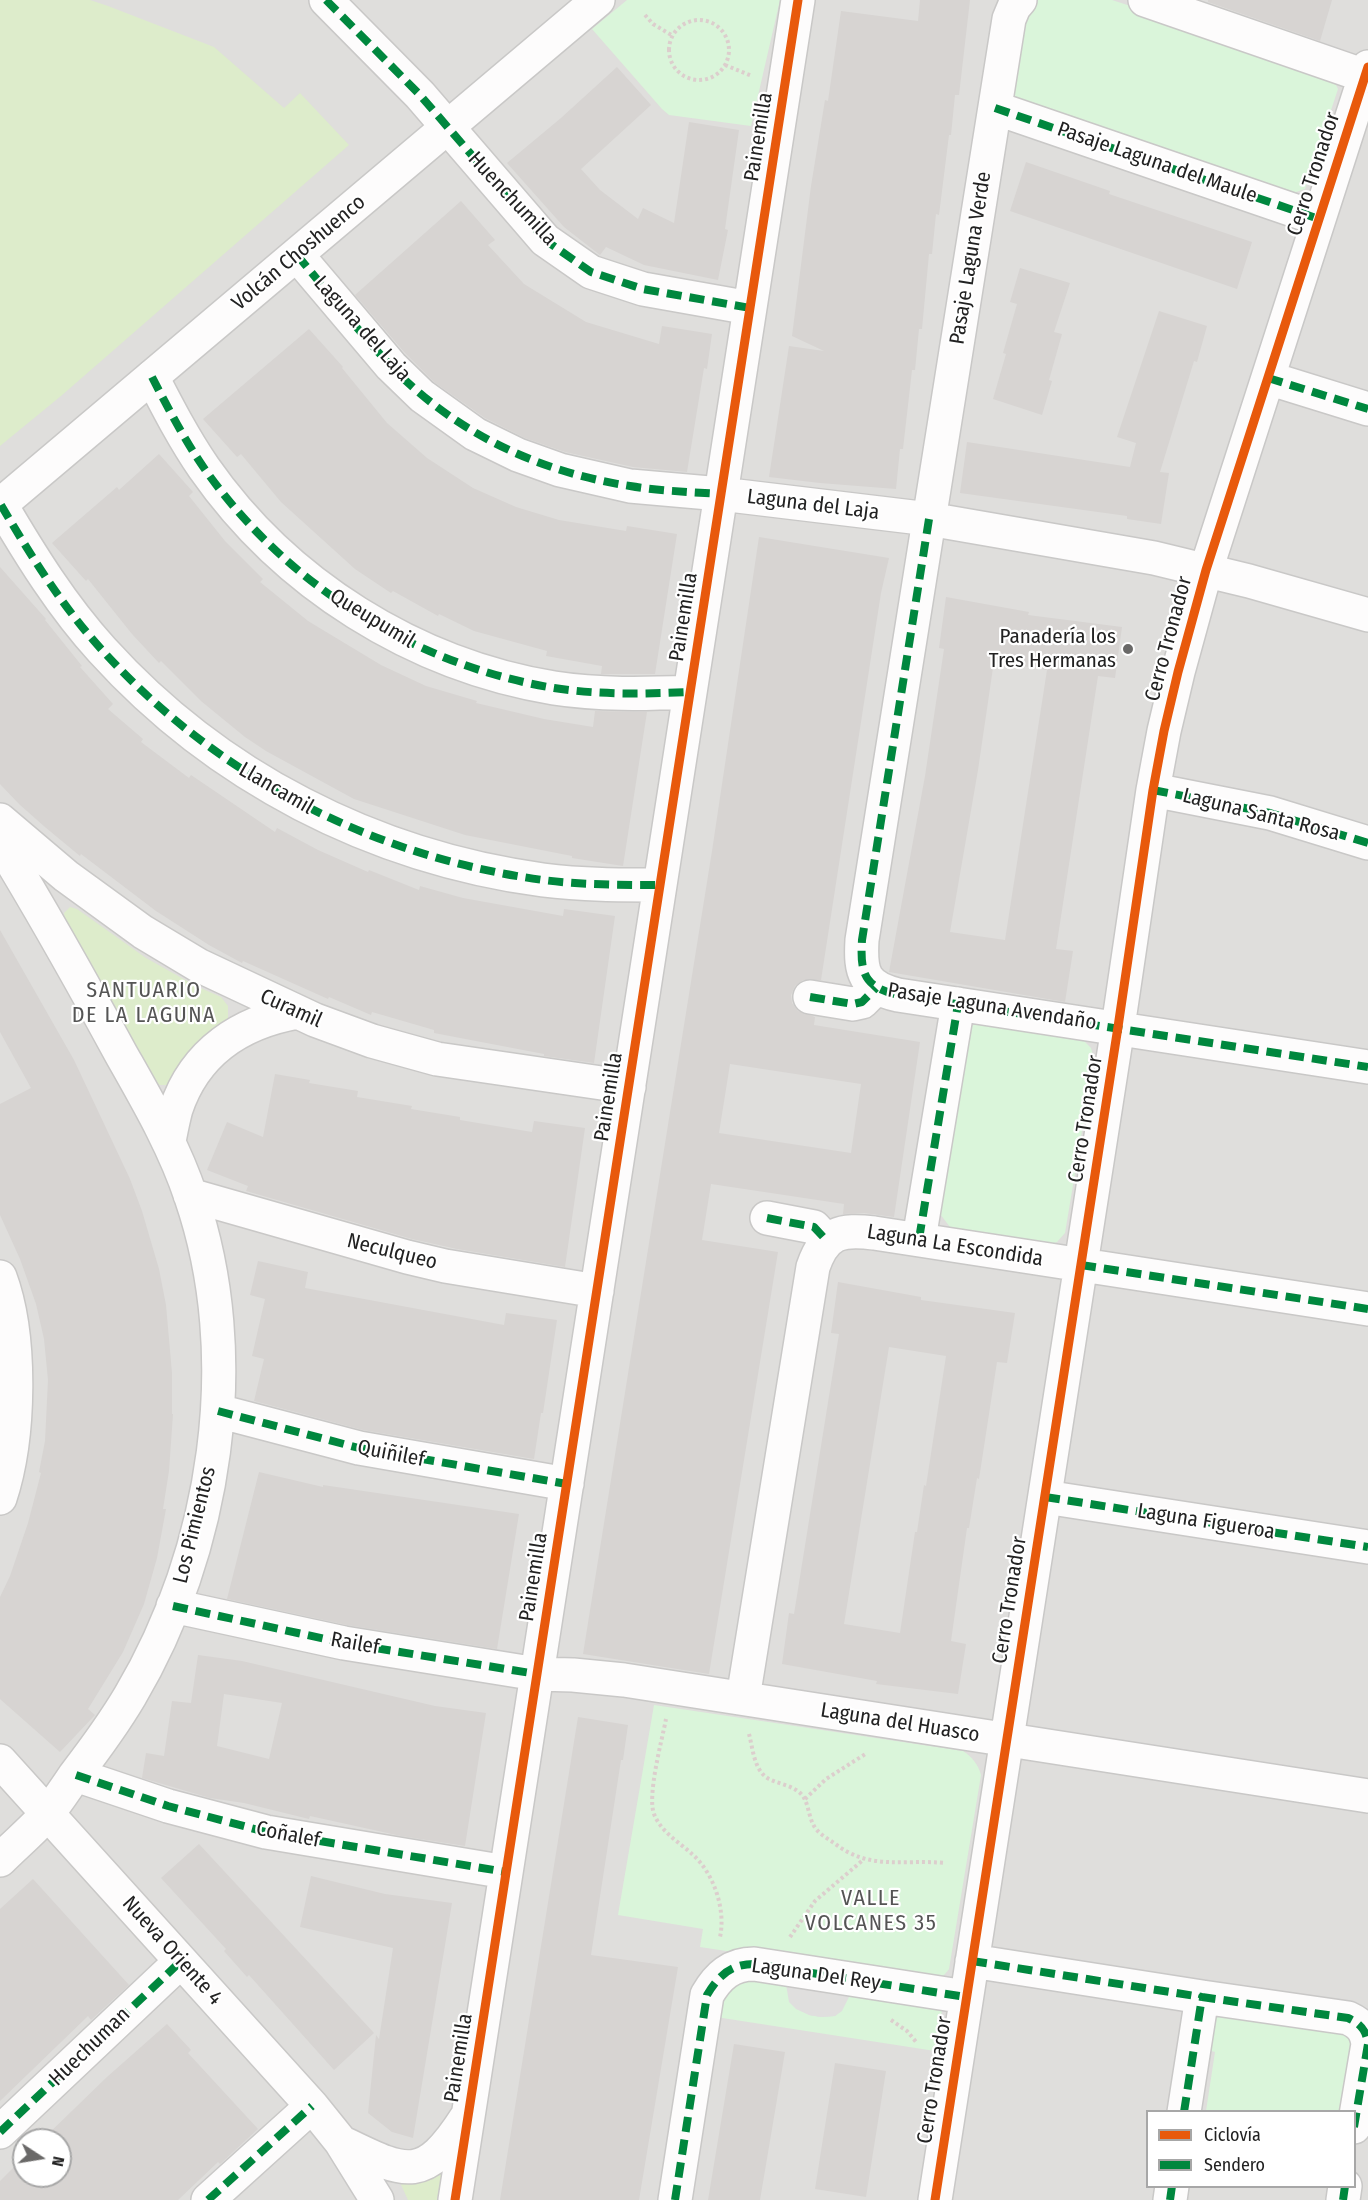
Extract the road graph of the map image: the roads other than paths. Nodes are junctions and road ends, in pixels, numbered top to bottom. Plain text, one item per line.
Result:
1 (326, 0) edge
2 (598, 0) edge
3 (798, 0) edge
4 (1020, 0) edge
5 (1145, 0) edge
6 (1366, 71) edge
7 (995, 108) junction
8 (447, 128) junction
9 (1319, 219) junction
10 (297, 255) junction
11 (750, 308) junction
12 (152, 377) junction
13 (1268, 378) junction
14 (1368, 409) edge
15 (721, 494) junction
16 (0, 505) edge
17 (929, 519) junction
18 (1206, 570) junction
19 (1368, 615) edge
20 (690, 692) junction
21 (1153, 790) junction
22 (0, 820) edge
23 (0, 842) edge
24 (1368, 843) edge
25 (660, 885) junction
26 (876, 988) junction
27 (810, 997) dead end
28 (958, 1004) junction
29 (298, 1012) junction
30 (1118, 1027) junction
31 (1368, 1067) edge
32 (629, 1087) junction
33 (169, 1142) junction
34 (190, 1195) junction
35 (767, 1218) dead end
36 (920, 1239) junction
37 (827, 1242) junction
38 (1081, 1265) junction
39 (0, 1277) edge
40 (597, 1292) junction
41 (1368, 1309) edge
42 (218, 1411) junction
43 (567, 1484) junction
44 (1045, 1497) junction
45 (0, 1498) edge
46 (1368, 1547) edge
47 (173, 1606) junction
48 (537, 1674) junction
49 (743, 1698) junction
50 (1006, 1740) junction
51 (0, 1761) edge
52 (76, 1775) junction
53 (1368, 1796) edge
54 (48, 1812) junction
55 (0, 1860) edge
56 (506, 1872) junction
57 (972, 1961) junction
58 (180, 1962) junction
59 (966, 1997) junction
60 (1202, 1997) junction
61 (312, 2106) junction
62 (1184, 2110) edge
63 (468, 2114) junction
64 (1356, 2115) edge
65 (0, 2132) edge
66 (341, 2142) junction
67 (208, 2200) edge
68 (377, 2200) edge
69 (455, 2200) edge
70 (675, 2200) edge
71 (935, 2200) edge

1 - 8 street, Huenchumilla
2 - 8 street, Volcán Choshuenco
3 - 11 street, Painemilla
4 - 7 street, Pasaje Laguna Verde
5 - 6 street
6 - 9 street, Cerro Tronador
7 - 9 street, Pasaje Laguna del Maule
7 - 17 street, Pasaje Laguna Verde
8 - 10 street, Volcán Choshuenco
8 - 11 street, Huenchumilla
9 - 13 street, Cerro Tronador
10 - 12 street, Volcán Choshuenco
10 - 15 street, Laguna del Laja
11 - 15 street, Painemilla
12 - 16 street, Volcán Choshuenco
12 - 20 street, Queupumil
13 - 14 street
13 - 18 street, Cerro Tronador
15 - 17 street, Laguna del Laja
15 - 20 street, Painemilla
16 - 25 street, Llancamil
17 - 18 street, Laguna del Laja
17 - 26 street, Pasaje Laguna Avendaño
18 - 19 street, Laguna del Laja
18 - 21 street, Cerro Tronador
20 - 25 street, Painemilla
21 - 24 street, Laguna Santa Rosa
21 - 30 street, Cerro Tronador
22 - 29 street, Curamil
23 - 33 street, Los Pimientos
25 - 32 street, Painemilla
26 - 27 street
26 - 28 street, Pasaje Laguna Avendaño
28 - 30 street, Pasaje Laguna Avendaño
28 - 36 street
29 - 32 street, Curamil
29 - 33 street
30 - 31 street, Pasaje Laguna Avendaño
30 - 38 street, Cerro Tronador
32 - 40 street, Painemilla
33 - 34 street, Los Pimientos
34 - 40 street, Neculqueo
34 - 42 street, Los Pimientos
35 - 37 street
36 - 37 street, Laguna La Escondida
36 - 38 street, Laguna La Escondida
37 - 49 street
38 - 41 street, Laguna La Escondida
38 - 44 street, Cerro Tronador
39 - 45 street
40 - 43 street, Painemilla
42 - 43 street, Quiñilef
42 - 47 street, Los Pimientos
43 - 48 street, Painemilla
44 - 46 street, Laguna Figueroa
44 - 50 street, Cerro Tronador
47 - 48 street, Railef
47 - 52 street, Los Pimientos
48 - 49 street, Laguna del Huasco
48 - 56 street, Painemilla
49 - 50 street, Laguna del Huasco
50 - 53 street, Laguna del Huasco
50 - 57 street, Cerro Tronador
51 - 54 street, Nueva Oriente 4
52 - 54 street, Los Pimientos
52 - 56 street, Coñalef
54 - 55 street, Los Pimientos
54 - 58 street, Nueva Oriente 4
56 - 63 street, Painemilla
57 - 59 street, Cerro Tronador
57 - 60 street
58 - 61 street, Nueva Oriente 4
58 - 65 street, Huechuman
59 - 70 street, Laguna Del Rey
59 - 71 street, Cerro Tronador
60 - 62 street
60 - 64 street
61 - 66 street, Nueva Oriente 4
61 - 67 street
63 - 66 street, Nueva Oriente 4
63 - 69 street, Painemilla
66 - 68 street, Nueva Oriente 4

